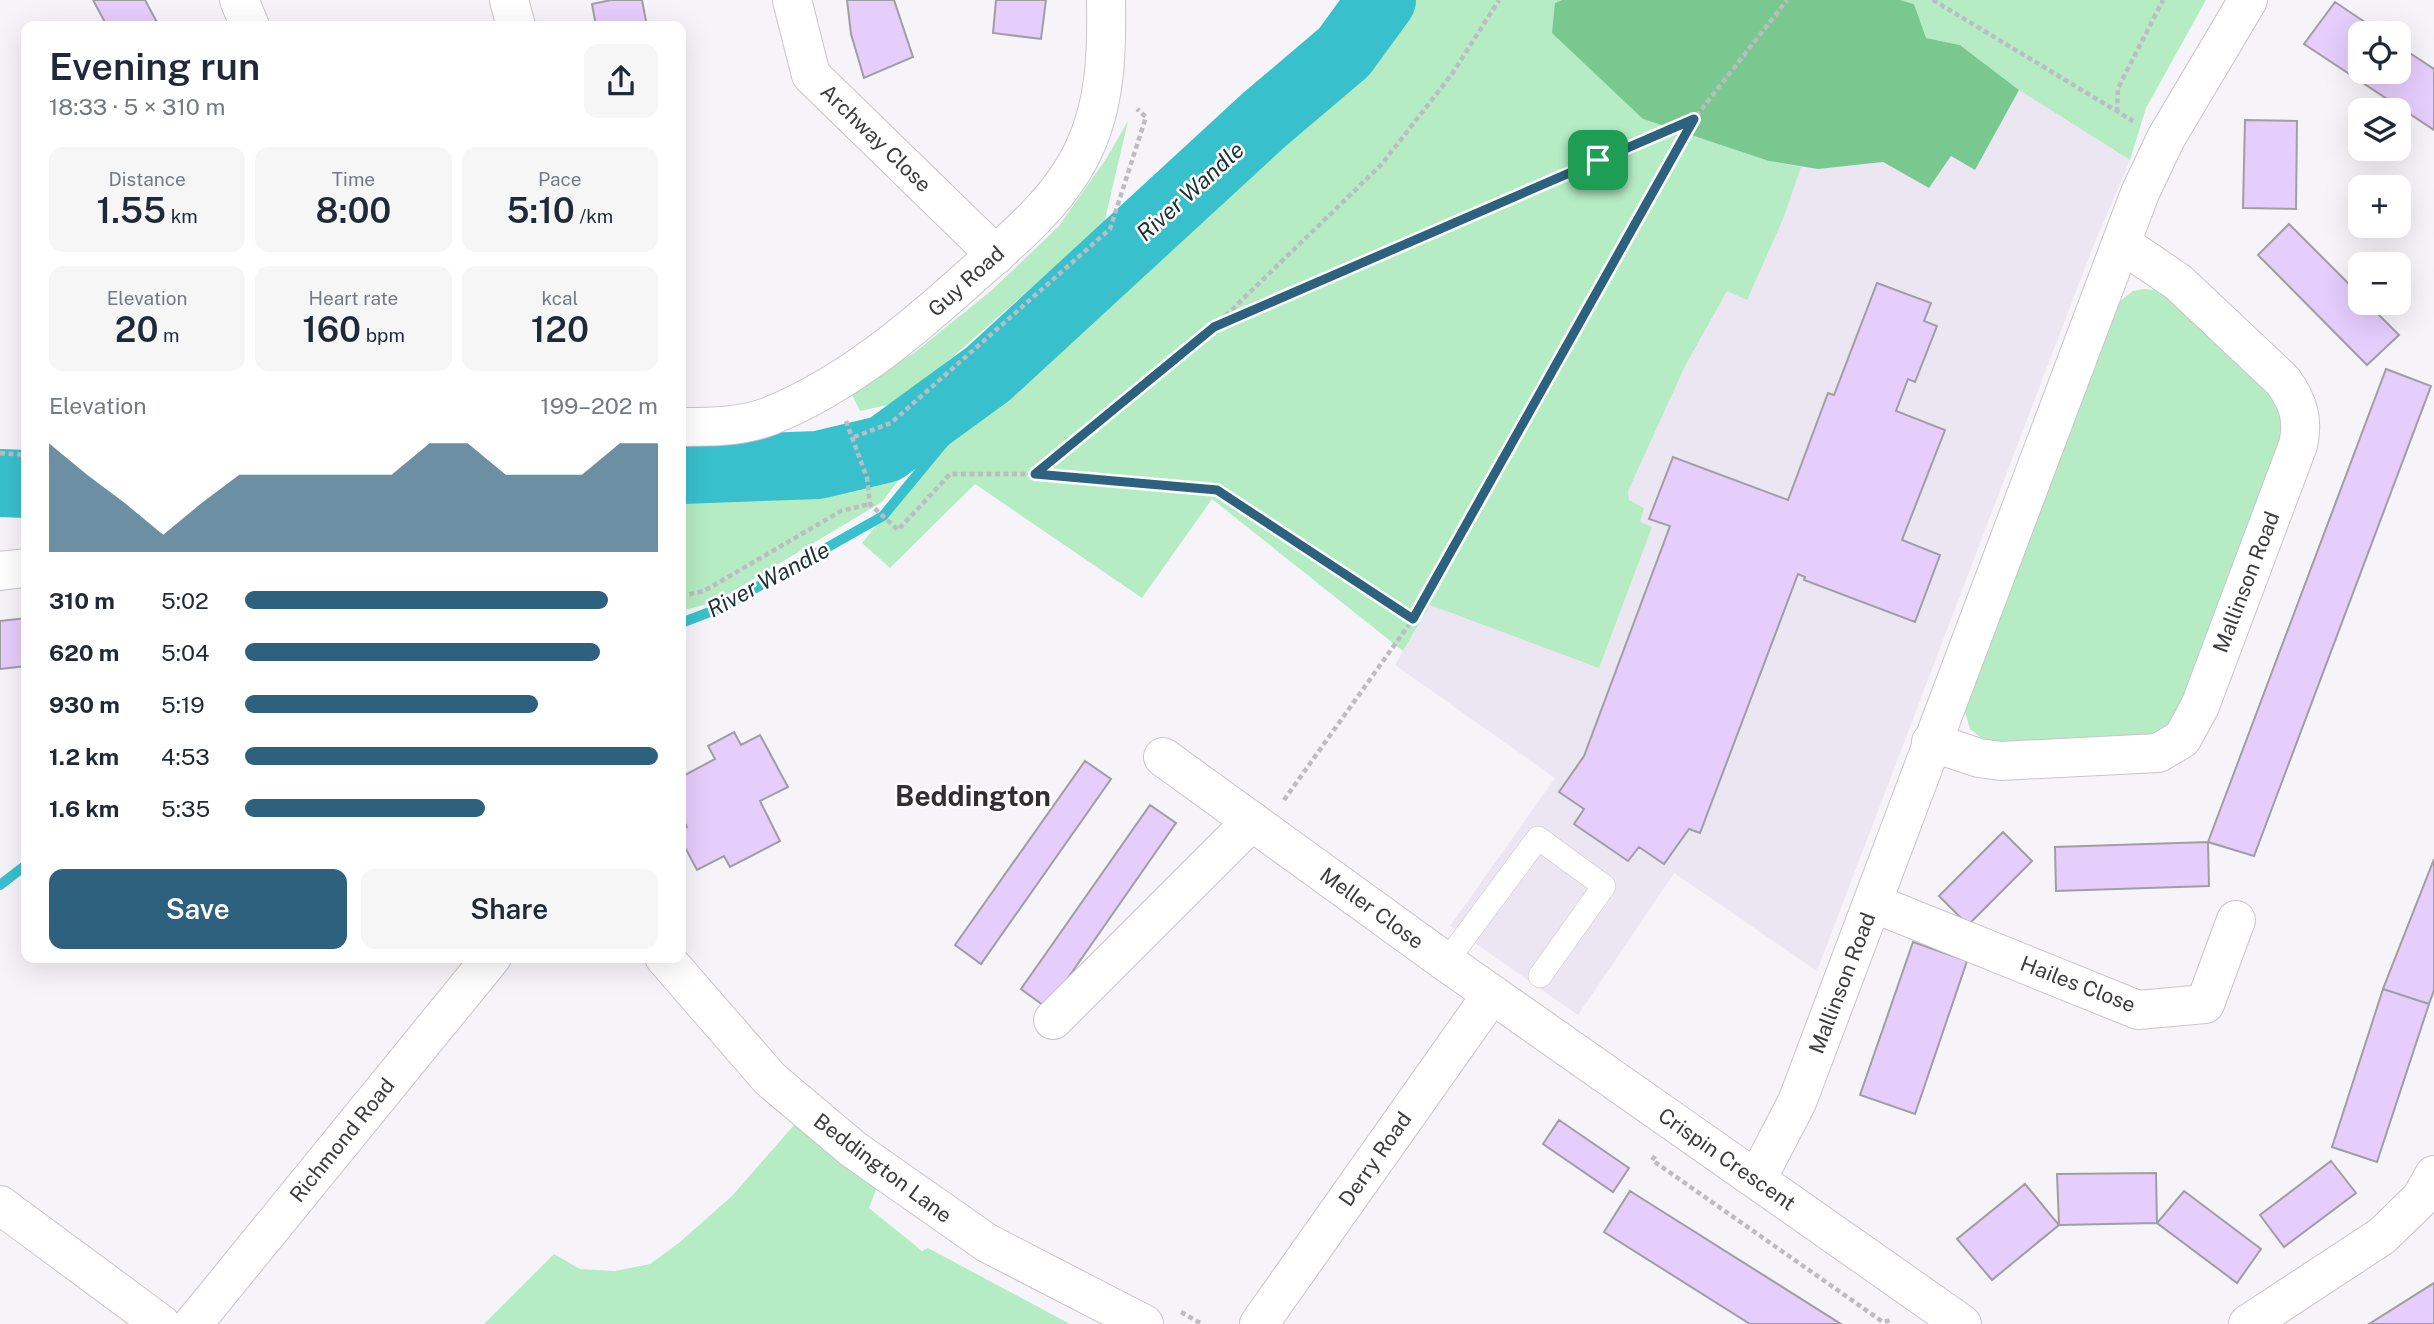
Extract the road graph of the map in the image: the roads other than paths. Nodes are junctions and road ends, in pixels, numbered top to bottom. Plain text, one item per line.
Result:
1 (239, 0) edge
2 (509, 0) edge
3 (792, 0) edge
4 (1106, 0) edge
5 (2248, 0) edge
6 (248, 21) edge
7 (515, 21) edge
8 (2122, 244) junction
9 (996, 255) junction
10 (686, 428) edge
11 (21, 569) edge
12 (0, 571) edge
13 (1931, 742) junction
14 (1163, 757) dead end
15 (1257, 825) junction
16 (1873, 903) junction
17 (2236, 920) dead end
18 (1446, 962) junction
19 (487, 963) edge
20 (669, 963) edge
21 (1540, 976) dead end
22 (1492, 994) junction
23 (1053, 1020) dead end
24 (2434, 1175) edge
25 (1757, 1179) junction
26 (0, 1205) edge
27 (161, 1324) edge
28 (193, 1324) edge
29 (1144, 1324) edge
30 (1259, 1324) edge
31 (1962, 1324) edge
32 (2248, 1324) edge

1 - 6 street
2 - 7 street
3 - 9 street, Archway Close
4 - 9 street, Guy Road
5 - 8 street, Mallinson Road
8 - 13 street, Mallinson Road
8 - 13 street, Mallinson Road
9 - 10 street, Guy Road
11 - 12 street
13 - 16 street, Mallinson Road
14 - 15 street, Meller Close
15 - 18 street, Meller Close
15 - 23 street
16 - 17 street, Hailes Close
16 - 25 street, Mallinson Road
18 - 21 lane
18 - 22 street, Meller Close
19 - 28 street, Richmond Road
20 - 29 street, Beddington Lane
22 - 25 street, Crispin Crescent
22 - 30 street, Derry Road
24 - 32 street
25 - 31 street, Crispin Crescent
26 - 27 street

